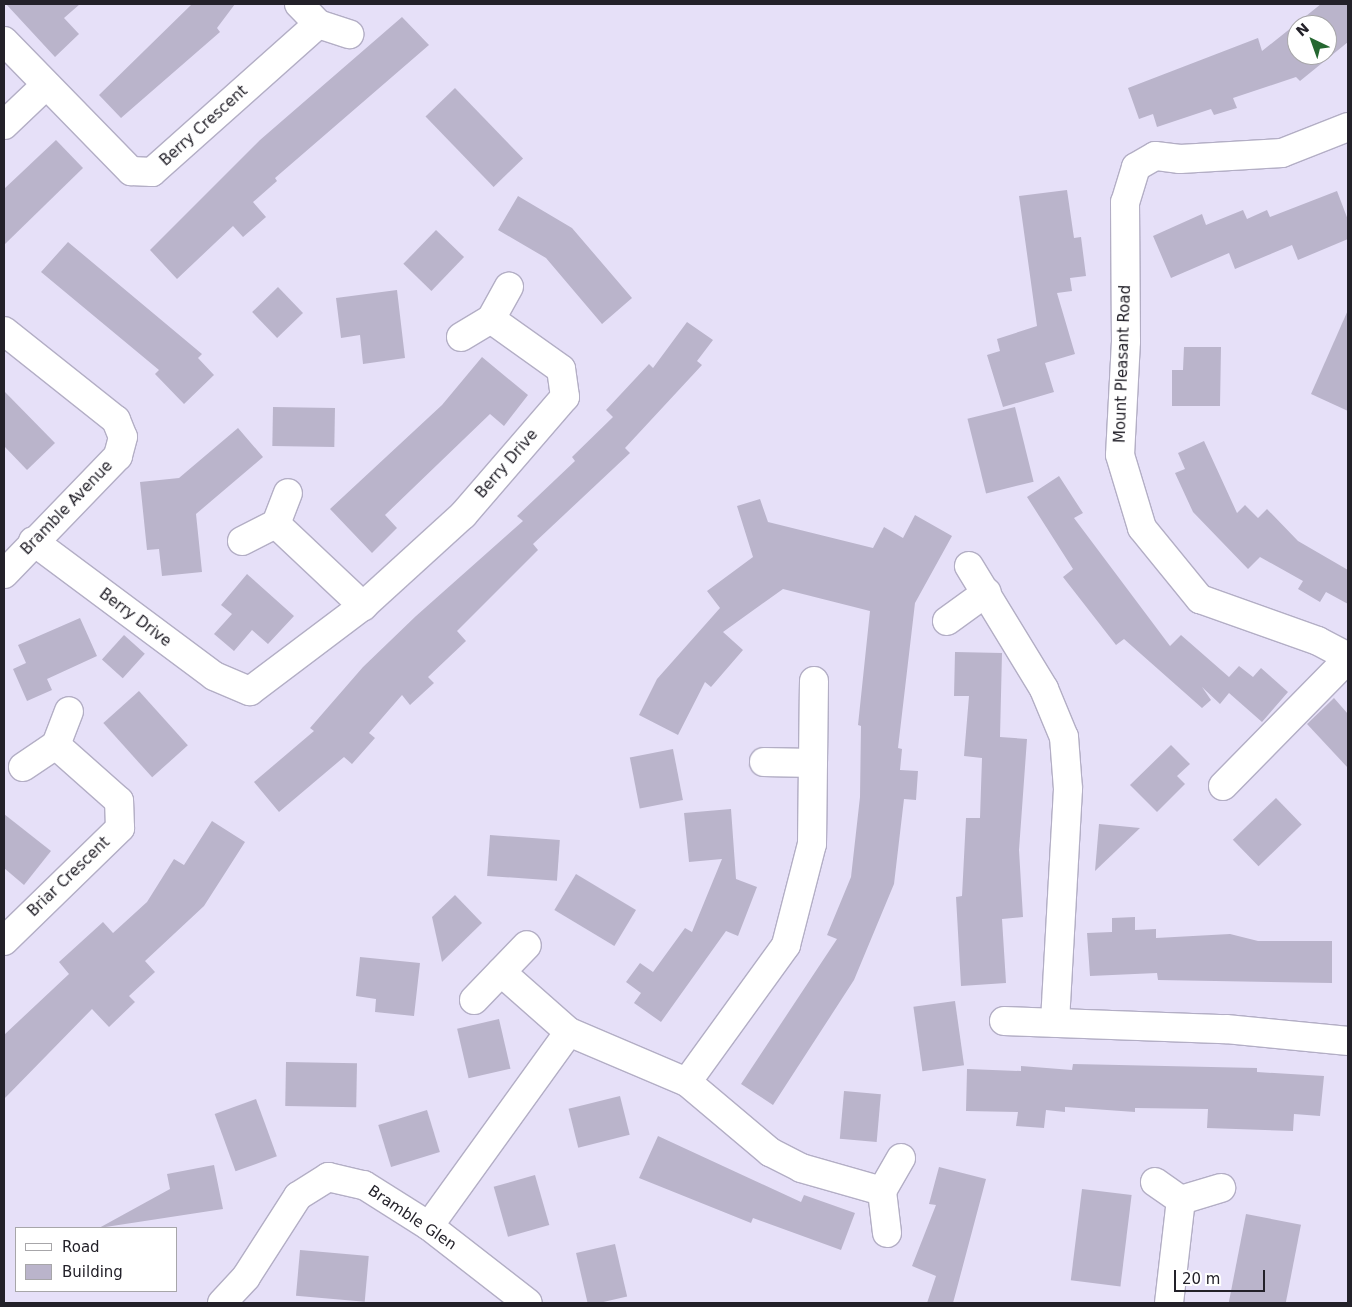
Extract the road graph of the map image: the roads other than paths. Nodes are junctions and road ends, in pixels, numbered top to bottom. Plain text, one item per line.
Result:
1 (298, 4) edge
2 (318, 24) junction
3 (349, 34) dead end
4 (4, 41) edge
5 (46, 85) junction
6 (4, 125) edge
7 (1348, 127) edge
8 (509, 286) dead end
9 (491, 319) junction
10 (4, 331) edge
11 (461, 337) dead end
12 (288, 493) dead end
13 (276, 524) junction
14 (242, 541) dead end
15 (33, 542) junction
16 (969, 566) dead end
17 (4, 574) edge
18 (987, 592) junction
19 (363, 606) junction
20 (947, 621) dead end
21 (1348, 658) edge
22 (814, 681) dead end
23 (70, 711) dead end
24 (56, 745) junction
25 (764, 762) dead end
26 (813, 763) junction
27 (23, 767) dead end
28 (1223, 786) dead end
29 (4, 941) edge
30 (527, 945) dead end
31 (501, 972) junction
32 (474, 1000) dead end
33 (1004, 1021) dead end
34 (1055, 1023) junction
35 (569, 1032) junction
36 (1348, 1041) edge
37 (687, 1082) junction
38 (902, 1158) dead end
39 (1155, 1182) dead end
40 (1221, 1188) dead end
41 (882, 1191) junction
42 (1180, 1200) junction
43 (429, 1226) junction
44 (887, 1233) dead end
45 (521, 1301) edge
46 (222, 1303) edge
47 (1169, 1303) edge

1 - 2 street
2 - 3 street
2 - 5 street, Berry Crescent
4 - 5 street, Berry Crescent
5 - 6 street
7 - 21 street, Mount Pleasant Road
8 - 9 street
9 - 11 street
9 - 19 street, Berry Drive
10 - 15 street, Bramble Avenue
12 - 13 street
13 - 14 street
13 - 19 street
15 - 17 street, Bramble Avenue
15 - 19 street, Berry Drive
16 - 18 street
18 - 20 street
18 - 34 street
21 - 28 street
22 - 26 street
23 - 24 street
24 - 27 street
24 - 29 street, Briar Crescent
25 - 26 street
26 - 37 street
30 - 31 street
31 - 32 street
31 - 35 street
33 - 34 street
34 - 36 street
35 - 37 street
35 - 43 street
37 - 41 street
38 - 41 street
39 - 42 street
40 - 42 street
41 - 44 street
42 - 47 street
43 - 45 street, Bramble Glen
43 - 46 street, Bramble Glen

